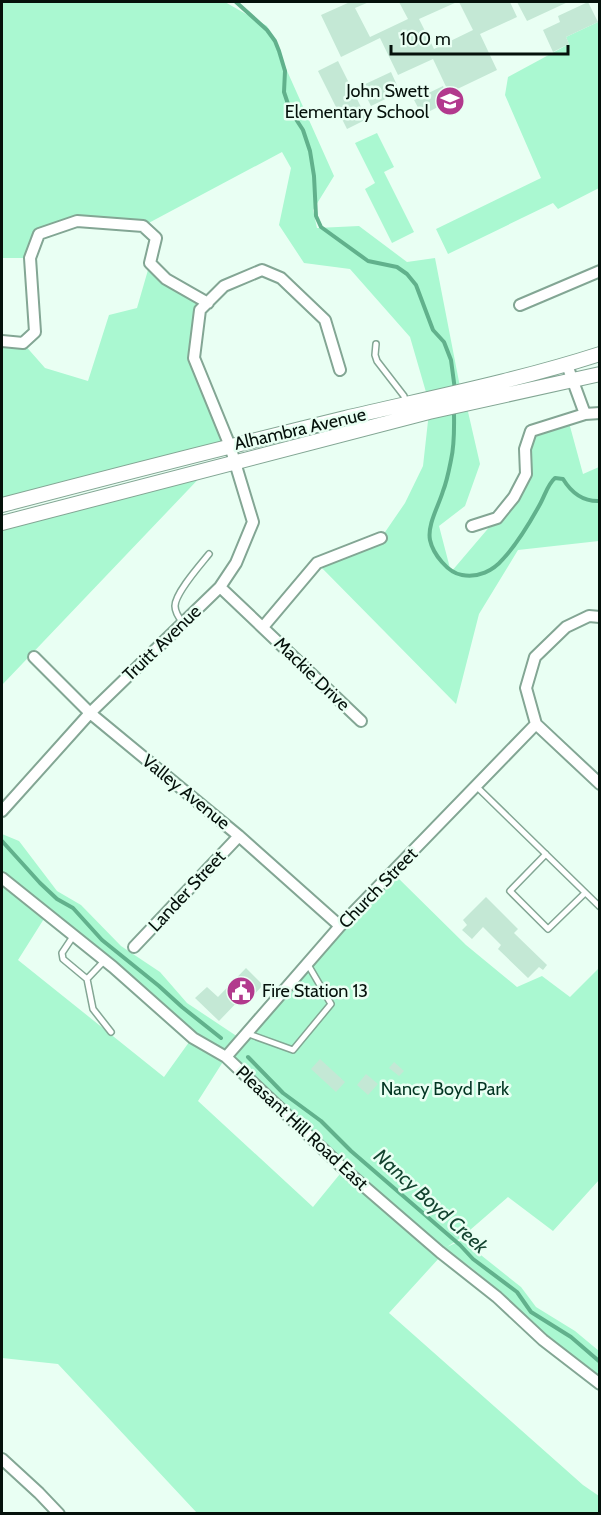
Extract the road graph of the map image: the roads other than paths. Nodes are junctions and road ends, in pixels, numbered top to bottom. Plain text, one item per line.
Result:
1 (600, 271) edge
2 (208, 303) junction
3 (520, 305) dead end
4 (2, 341) edge
5 (376, 344) dead end
6 (600, 354) edge
7 (567, 365) junction
8 (340, 370) dead end
9 (600, 375) edge
10 (572, 381) junction
11 (464, 397) junction
12 (407, 410) junction
13 (600, 413) edge
14 (585, 414) junction
15 (230, 446) junction
16 (235, 462) junction
17 (2, 505) edge
18 (2, 523) edge
19 (472, 526) dead end
20 (381, 538) dead end
21 (209, 554) dead end
22 (220, 587) junction
23 (600, 617) edge
24 (183, 623) junction
25 (263, 627) junction
26 (34, 657) dead end
27 (90, 713) junction
28 (362, 722) dead end
29 (536, 724) junction
30 (600, 784) edge
31 (476, 786) junction
32 (2, 811) edge
33 (239, 836) junction
34 (546, 854) junction
35 (2, 878) edge
36 (585, 893) junction
37 (600, 907) edge
38 (340, 926) junction
39 (74, 935) junction
40 (134, 947) dead end
41 (105, 960) junction
42 (308, 963) junction
43 (87, 979) junction
44 (111, 1032) dead end
45 (246, 1033) junction
46 (226, 1057) junction
47 (600, 1384) edge
48 (2, 1459) edge
49 (58, 1514) edge

1 - 3 street
2 - 4 street
2 - 8 street
2 - 15 street, Truitt Avenue
5 - 12 lane
6 - 7 main road, Alhambra Avenue
7 - 10 street
7 - 11 main road, Alhambra Avenue
9 - 10 main road, Alhambra Avenue
10 - 11 main road, Alhambra Avenue
10 - 14 street
11 - 12 main road, Alhambra Avenue
12 - 15 main road, Alhambra Avenue
12 - 16 main road, Alhambra Avenue
13 - 14 street
14 - 19 street
15 - 16 street, Truitt Avenue
15 - 17 main road, Alhambra Avenue
16 - 18 main road, Alhambra Avenue
16 - 22 street, Truitt Avenue
20 - 25 street, Mackie Drive
21 - 24 lane
22 - 24 street, Truitt Avenue
22 - 25 street, Mackie Drive
23 - 29 street
24 - 27 street, Truitt Avenue
25 - 28 street, Mackie Drive
26 - 27 street, Valley Avenue
27 - 32 street, Truitt Avenue
27 - 33 street, Valley Avenue
29 - 30 street
29 - 31 street, Church Street
31 - 34 lane
31 - 38 street, Church Street
33 - 38 street, Valley Avenue
33 - 40 street, Lander Street
34 - 36 lane
34 - 36 lane
35 - 39 street, Pleasant Hill Road East
36 - 37 lane
38 - 42 street, Church Street
39 - 41 street, Pleasant Hill Road East
39 - 43 lane
41 - 43 lane
41 - 46 street, Pleasant Hill Road East
42 - 45 street, Church Street
42 - 45 lane
43 - 44 lane
45 - 46 street, Church Street
46 - 47 street, Pleasant Hill Road East
48 - 49 street

